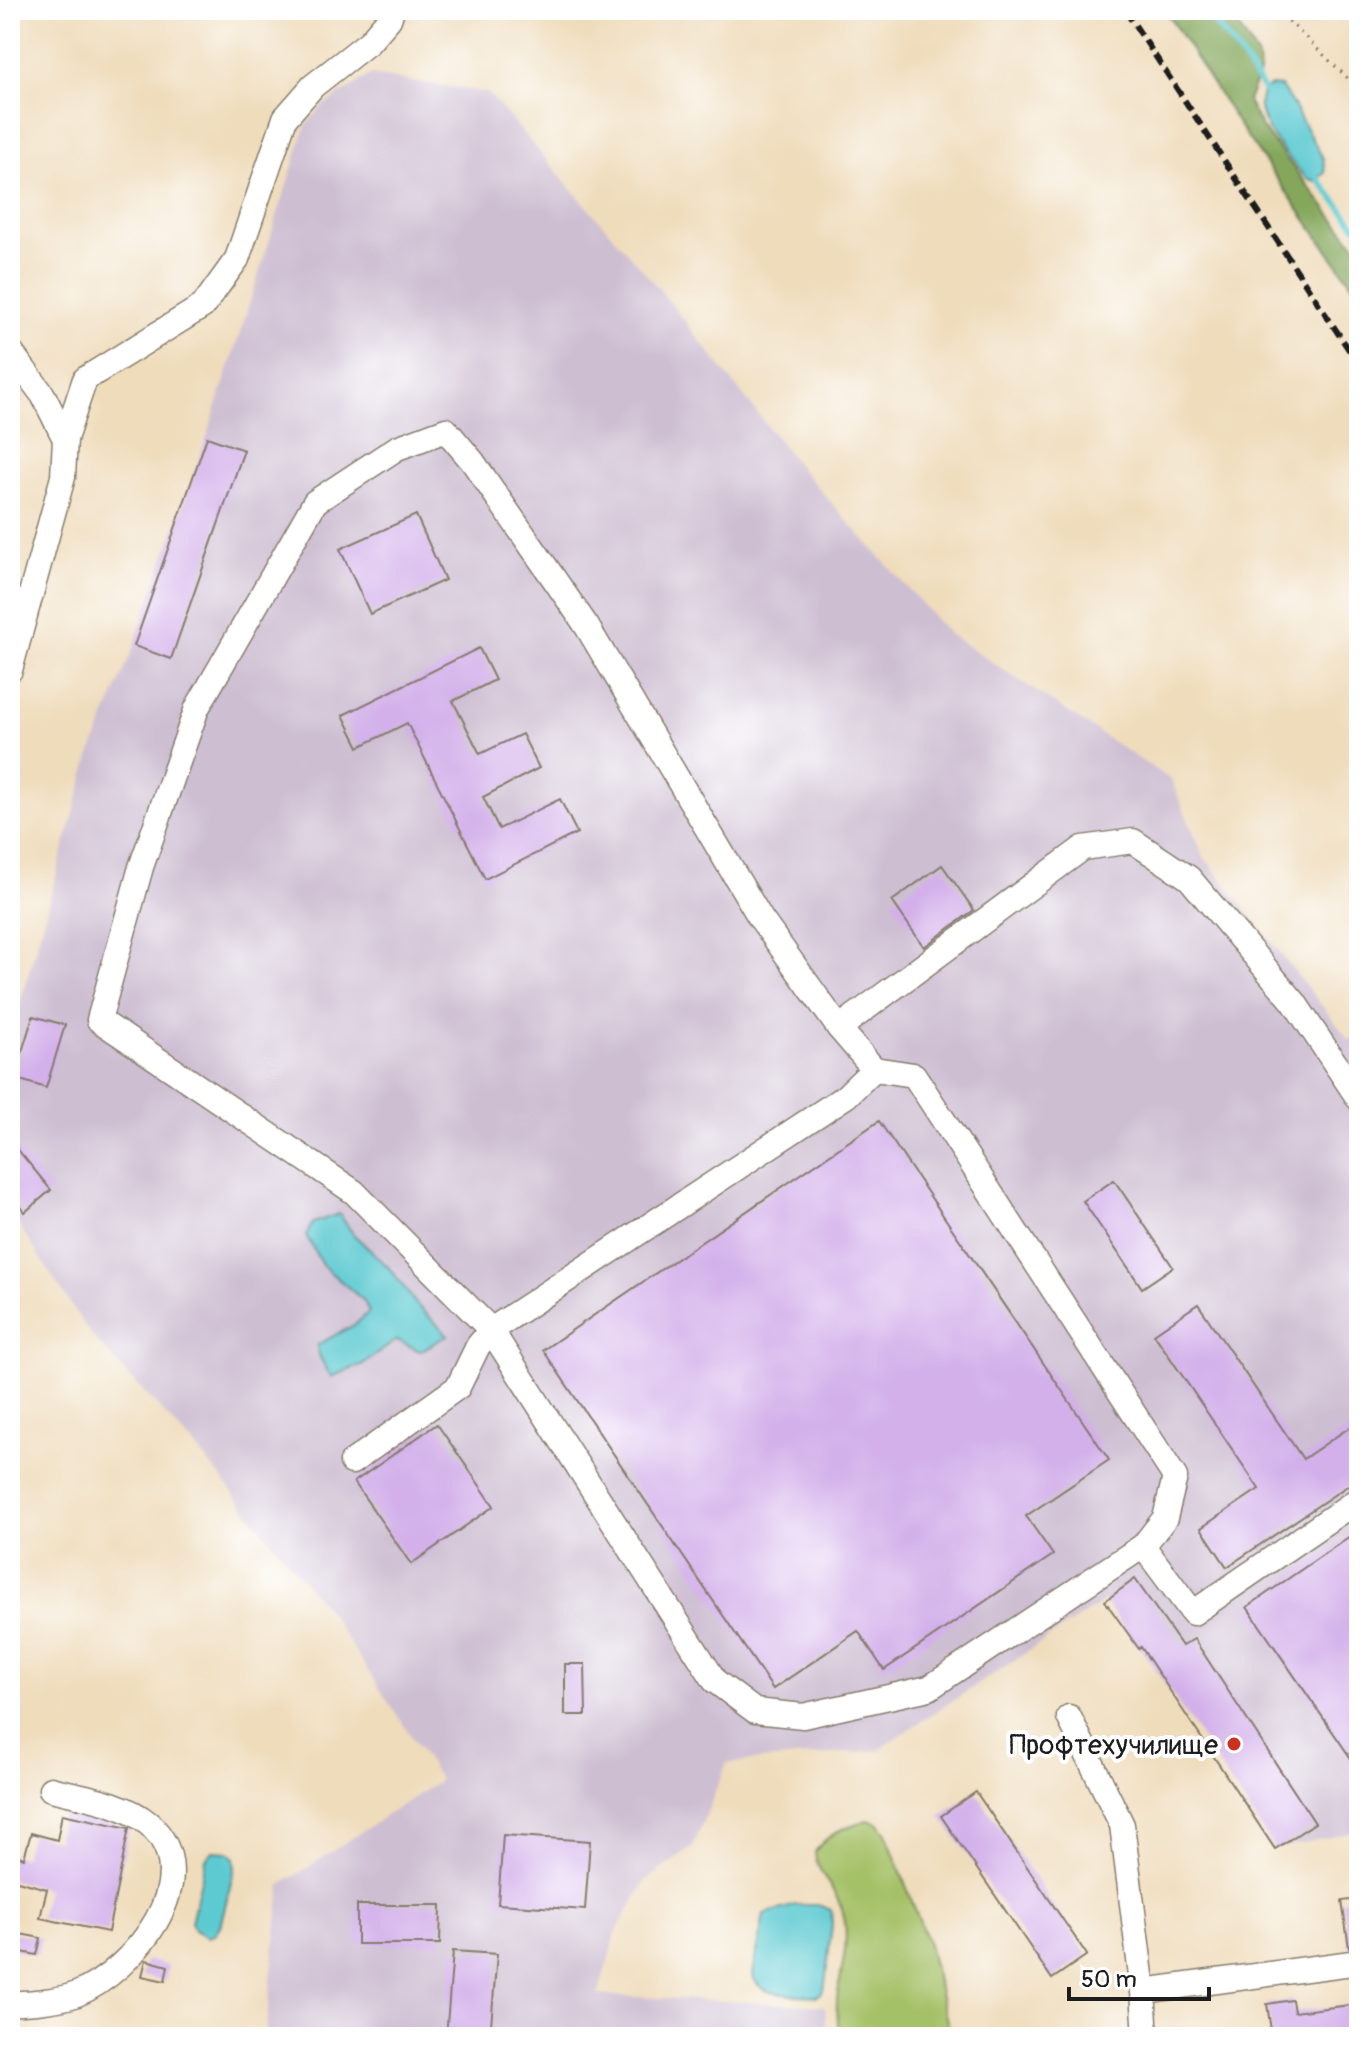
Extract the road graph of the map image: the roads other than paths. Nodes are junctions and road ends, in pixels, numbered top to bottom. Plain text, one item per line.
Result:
1 (392, 10) edge
2 (10, 351) edge
3 (65, 439) junction
4 (10, 670) edge
5 (839, 1028) junction
6 (874, 1069) junction
7 (1359, 1099) edge
8 (491, 1330) junction
9 (352, 1462) dead end
10 (1359, 1499) edge
11 (1143, 1546) junction
12 (1069, 1717) dead end
13 (51, 1789) dead end
14 (1359, 1962) edge
15 (1143, 1991) junction
16 (10, 2003) edge
17 (1146, 2037) edge

1 - 3 street
2 - 3 street
3 - 4 street
5 - 6 street
5 - 7 street
5 - 8 street
6 - 8 street
6 - 11 street
8 - 9 street
8 - 11 street
10 - 11 street
12 - 15 street
13 - 16 street
14 - 15 street
15 - 17 street

